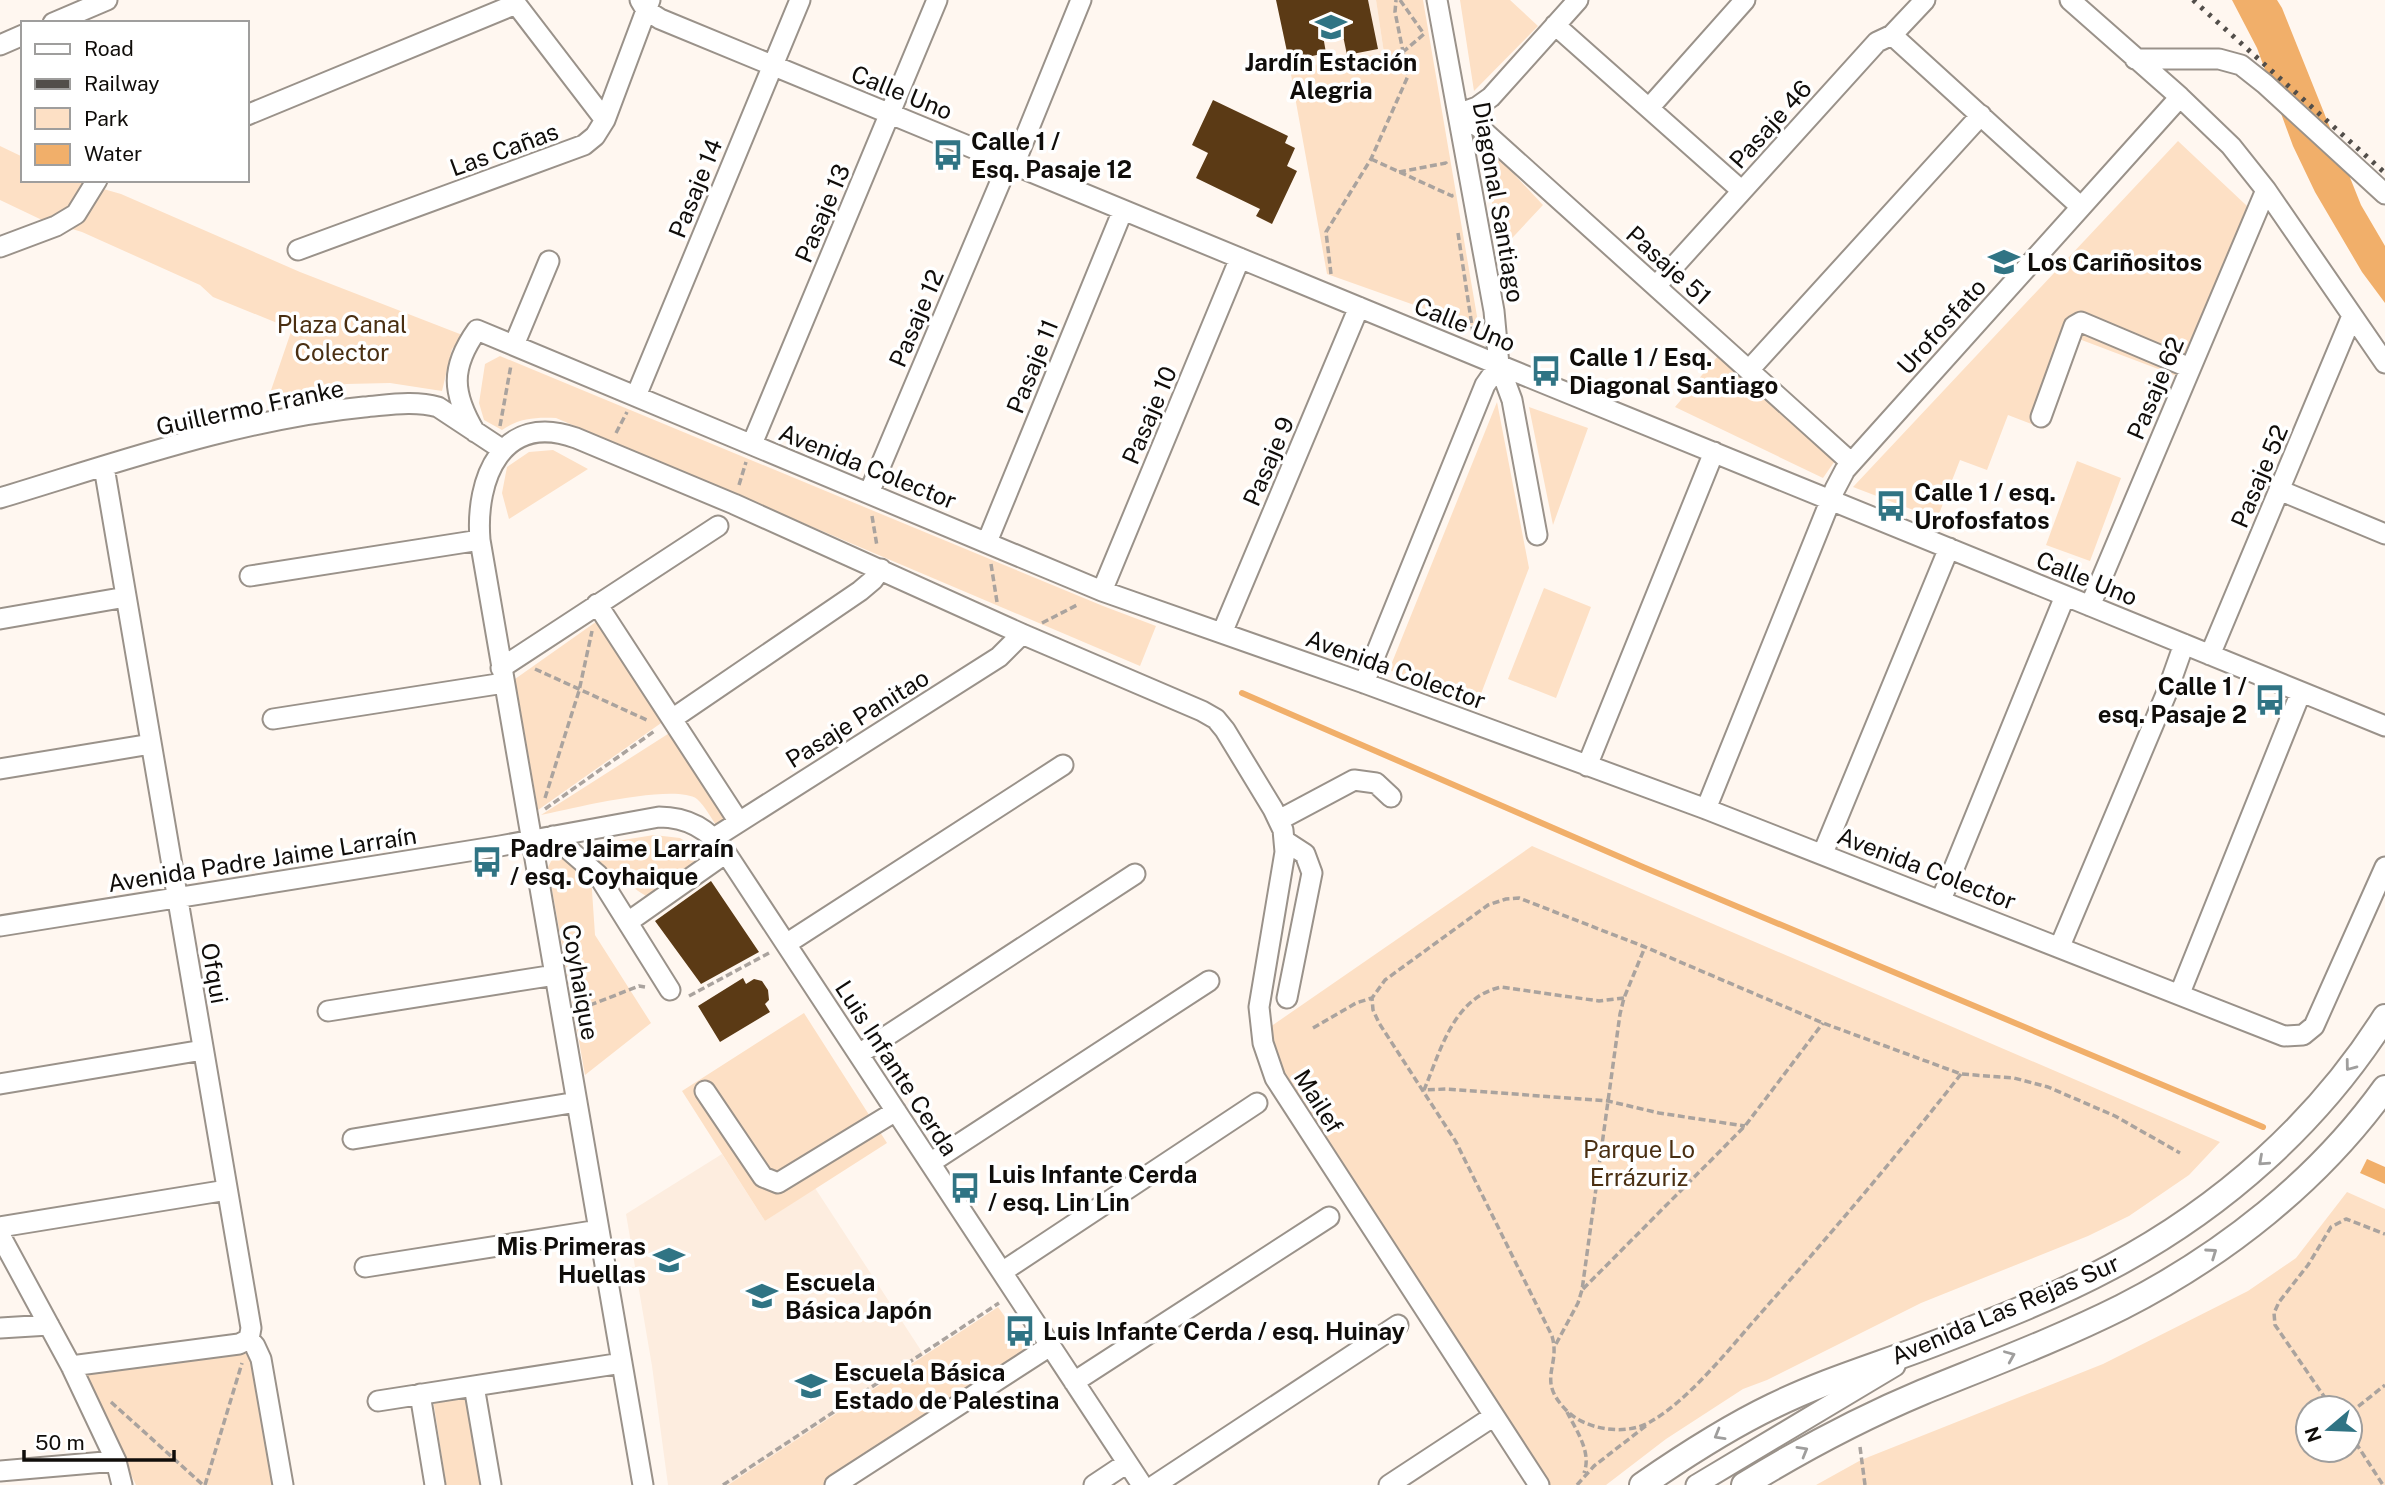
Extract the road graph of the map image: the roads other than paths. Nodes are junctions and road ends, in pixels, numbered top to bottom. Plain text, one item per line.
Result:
1 (107, 0) edge
2 (800, 0) edge
3 (937, 0) edge
4 (1081, 0) edge
5 (1437, 0) edge
6 (1578, 0) edge
7 (1745, 0) edge
8 (1925, 0) edge
9 (2070, 0) edge
10 (515, 2) edge
11 (646, 3) edge
12 (58, 21) edge
13 (1555, 25) junction
14 (1892, 35) junction
15 (21, 37) edge
16 (0, 45) edge
17 (2135, 59) junction
18 (772, 65) junction
19 (2180, 97) junction
20 (1649, 108) junction
21 (890, 114) junction
22 (1458, 114) junction
23 (248, 115) edge
24 (1981, 115) junction
25 (605, 120) junction
26 (1014, 165) junction
27 (96, 182) edge
28 (2266, 190) junction
29 (1742, 191) junction
30 (2385, 194) edge
31 (2081, 207) junction
32 (1123, 210) junction
33 (0, 247) edge
34 (298, 250) dead end
35 (1240, 258) junction
36 (549, 261) dead end
37 (1656, 286) junction
38 (1359, 307) junction
39 (2352, 316) junction
40 (514, 345) junction
41 (2385, 363) edge
42 (1499, 365) junction
43 (2190, 368) junction
44 (1749, 370) junction
45 (636, 396) junction
46 (2042, 417) dead end
47 (475, 432) junction
48 (752, 444) junction
49 (500, 448) junction
50 (1714, 452) junction
51 (1845, 457) dead end
52 (104, 467) junction
53 (2279, 490) junction
54 (869, 493) junction
55 (0, 498) edge
56 (1830, 500) junction
57 (718, 526) dead end
58 (2385, 534) edge
59 (1537, 535) dead end
60 (480, 540) junction
61 (988, 542) junction
62 (1949, 548) junction
63 (881, 569) junction
64 (250, 576) dead end
65 (1102, 591) junction
66 (2065, 596) junction
67 (126, 597) junction
68 (597, 604) junction
69 (2090, 606) junction
70 (0, 619) edge
71 (1222, 633) junction
72 (1022, 634) junction
73 (2184, 644) junction
74 (2210, 655) junction
75 (507, 670) junction
76 (1364, 683) junction
77 (2301, 692) junction
78 (273, 719) dead end
79 (667, 722) junction
80 (2385, 726) edge
81 (151, 744) junction
82 (1063, 765) dead end
83 (1587, 766) junction
84 (0, 769) edge
85 (1391, 797) dead end
86 (1706, 808) junction
87 (1279, 820) junction
88 (739, 822) junction
89 (553, 836) junction
90 (531, 840) junction
91 (1285, 841) junction
92 (720, 846) junction
93 (1823, 853) junction
94 (2385, 867) edge
95 (1135, 874) dead end
96 (177, 897) junction
97 (1941, 900) junction
98 (628, 922) junction
99 (0, 926) edge
100 (786, 944) junction
101 (2060, 946) junction
102 (555, 975) junction
103 (1209, 981) dead end
104 (670, 990) dead end
105 (2180, 993) junction
106 (1287, 998) dead end
107 (328, 1011) dead end
108 (2385, 1017) edge
109 (203, 1051) junction
110 (859, 1055) junction
111 (0, 1084) edge
112 (2385, 1088) edge
113 (705, 1091) dead end
114 (577, 1102) junction
115 (1257, 1103) dead end
116 (896, 1111) junction
117 (353, 1139) dead end
118 (930, 1163) junction
119 (227, 1190) junction
120 (1329, 1217) dead end
121 (0, 1227) edge
122 (599, 1230) junction
123 (0, 1235) edge
124 (365, 1267) dead end
125 (1002, 1272) junction
126 (49, 1325) junction
127 (1398, 1325) dead end
128 (0, 1328) edge
129 (249, 1339) junction
130 (1939, 1342) junction
131 (1050, 1346) junction
132 (622, 1363) junction
133 (71, 1366) junction
134 (1074, 1382) junction
135 (474, 1386) junction
136 (420, 1394) junction
137 (378, 1401) dead end
138 (1494, 1416) junction
139 (116, 1461) junction
140 (1127, 1463) junction
141 (0, 1471) edge
142 (122, 1485) edge
143 (283, 1485) edge
144 (435, 1485) edge
145 (491, 1485) edge
146 (643, 1485) edge
147 (835, 1485) edge
148 (1094, 1485) edge
149 (1142, 1485) edge
150 (1154, 1485) edge
151 (1389, 1485) edge
152 (1539, 1485) edge
153 (1642, 1485) edge
154 (1696, 1485) edge
155 (1744, 1485) edge

1 - 12 street
2 - 18 street, Pasaje 14
3 - 21 street, Pasaje 13
4 - 26 street, Pasaje 12
5 - 22 street, Diagonal Santiago
6 - 13 street
7 - 20 street
8 - 14 street, Pasaje 46
9 - 17 street
10 - 23 street
10 - 25 street
11 - 18 street, Calle Uno
11 - 25 street, Las Cañas
13 - 20 street
13 - 22 street
14 - 24 street
14 - 29 street, Pasaje 46
15 - 16 street
17 - 19 street
17 - 30 street
18 - 21 street, Calle Uno
18 - 45 street, Pasaje 14
19 - 28 street
19 - 31 street, Urofosfato
20 - 29 street
21 - 26 street, Calle Uno
21 - 48 street, Pasaje 13
22 - 37 street, Pasaje 51
22 - 42 street, Diagonal Santiago
24 - 31 street
24 - 44 street
25 - 34 street, Las Cañas
26 - 32 street, Calle Uno
26 - 54 street, Pasaje 12
27 - 33 street
28 - 39 street
28 - 43 street, Pasaje 62
29 - 37 street, Pasaje 46
31 - 56 street, Urofosfato
32 - 35 street, Calle Uno
32 - 61 street, Pasaje 11
35 - 38 street, Calle Uno
35 - 65 street, Pasaje 10
36 - 40 street
37 - 44 street, Pasaje 51
38 - 42 street, Calle Uno
38 - 71 street, Pasaje 9
39 - 41 street
39 - 53 street, Pasaje 52
40 - 45 street, Avenida Colector
40 - 47 street, Avenida Colector
42 - 50 street, Calle Uno
42 - 59 street, Diagonal Santiago
42 - 76 street
43 - 46 street
43 - 69 street, Pasaje 62
44 - 51 street, Pasaje 51
45 - 48 street, Avenida Colector
47 - 49 street, Guillermo Franke
47 - 52 street, Guillermo Franke
48 - 54 street, Avenida Colector
49 - 60 street, Coyhaique
49 - 63 street
50 - 56 street, Calle Uno
50 - 83 street
52 - 55 street, Guillermo Franke
52 - 67 street, Ofqui
53 - 58 street
53 - 74 street, Pasaje 52
54 - 61 street, Avenida Colector
56 - 62 street, Calle Uno
56 - 86 street, Urofosfato
57 - 68 street
60 - 64 street
60 - 75 street, Coyhaique
61 - 65 street, Avenida Colector
62 - 66 street, Calle Uno
62 - 93 street
63 - 72 street
63 - 79 street
65 - 71 street, Avenida Colector
66 - 69 street, Calle Uno
66 - 97 street
67 - 70 street
67 - 81 street, Ofqui
68 - 75 street
68 - 79 street
69 - 73 street, Calle Uno
71 - 76 street, Avenida Colector
72 - 87 street, Mailef
72 - 88 street, Pasaje Panitao
73 - 74 street, Calle Uno
73 - 101 street
74 - 77 street, Calle Uno
75 - 78 street
75 - 90 street, Coyhaique
76 - 83 street, Avenida Colector
77 - 80 street, Calle Uno
77 - 105 street
79 - 88 street
81 - 84 street
81 - 96 street, Ofqui
82 - 100 street
83 - 86 street, Avenida Colector
85 - 87 street
86 - 93 street, Avenida Colector
87 - 91 street, Mailef
88 - 92 street, Pasaje Panitao
89 - 90 street, Luis Infante Cerda
89 - 92 street, Luis Infante Cerda
89 - 98 street
90 - 96 street, Avenida Padre Jaime Larraín
90 - 102 street, Coyhaique
91 - 106 street
91 - 138 street, Mailef
92 - 98 street, Pasaje Panitao
92 - 100 street, Luis Infante Cerda
93 - 97 street, Avenida Colector
94 - 105 street, Avenida Colector
95 - 110 street
96 - 99 street, Avenida Padre Jaime Larraín
96 - 109 street, Ofqui
97 - 101 street, Avenida Colector
98 - 104 street
100 - 110 street, Luis Infante Cerda
101 - 105 street, Avenida Colector
102 - 107 street
102 - 114 street, Coyhaique
103 - 118 street
108 -> 130 main road, Avenida Las Rejas Sur
109 - 111 street
109 - 119 street, Ofqui
110 - 116 street, Luis Infante Cerda
155 -> 112 main road, Avenida Las Rejas Sur
113 - 116 street
114 - 117 street
114 - 122 street, Coyhaique
115 - 125 street
116 - 118 street, Luis Infante Cerda
118 - 125 street, Luis Infante Cerda
119 - 121 street
119 - 129 street, Ofqui
120 - 134 street
122 - 124 street
122 - 132 street, Coyhaique
123 - 126 street
125 - 131 street, Luis Infante Cerda
126 - 128 street
126 - 133 street
127 - 150 street
129 - 133 street
129 - 143 street, Ofqui
130 -> 153 main road, Avenida Las Rejas Sur
130 - 154 street
131 - 134 street, Luis Infante Cerda
131 - 147 street
132 - 135 street
132 - 146 street, Coyhaique
133 - 139 street
134 - 140 street, Luis Infante Cerda
135 - 136 street
135 - 145 street
136 - 137 street
136 - 144 street
138 - 151 street
138 - 152 street, Mailef
139 - 141 street
139 - 142 street
140 - 148 street
140 - 149 street, Luis Infante Cerda

